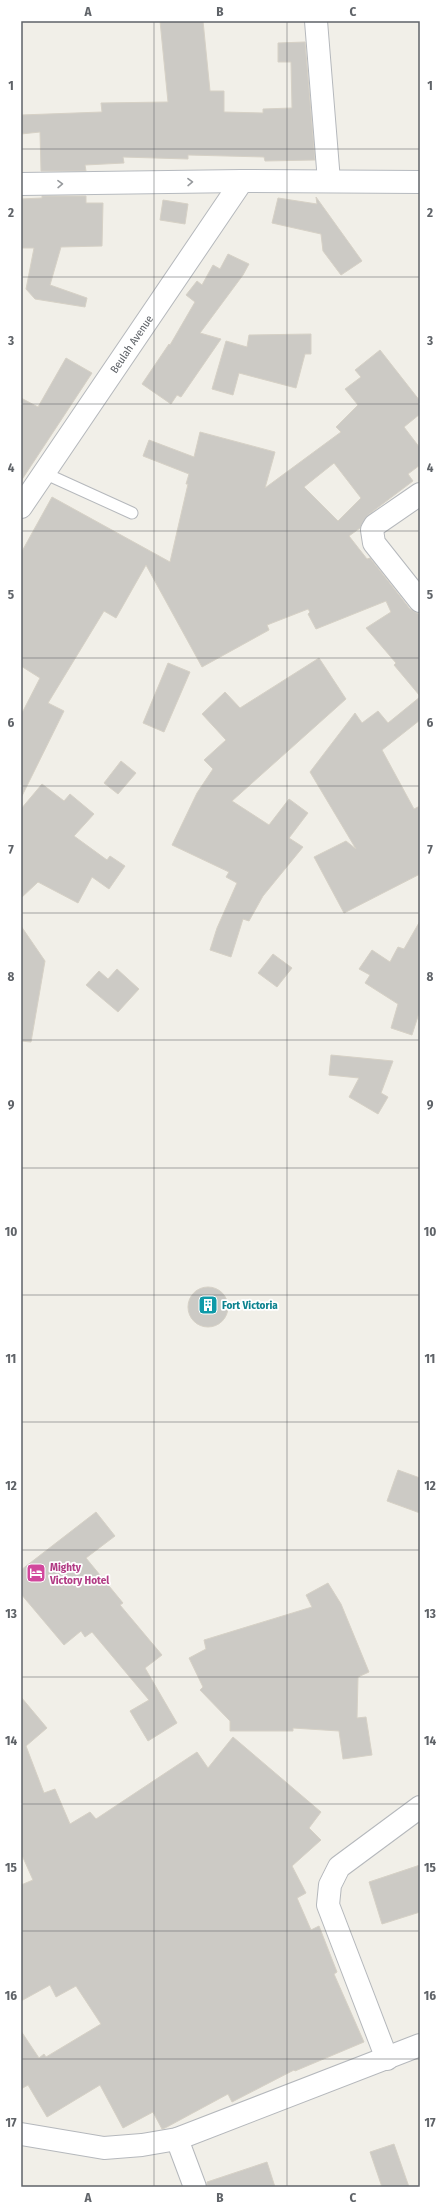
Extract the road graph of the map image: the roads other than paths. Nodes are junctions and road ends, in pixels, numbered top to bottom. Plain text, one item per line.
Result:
1 (316, 21) edge
2 (242, 181) junction
3 (329, 181) junction
4 (420, 182) edge
5 (21, 184) edge
6 (44, 473) junction
7 (420, 494) edge
8 (21, 507) edge
9 (132, 513) dead end
10 (420, 601) edge
11 (420, 1807) edge
12 (420, 2045) edge
13 (387, 2059) junction
14 (21, 2134) edge
15 (177, 2139) junction
16 (194, 2187) edge

1 - 3 street
2 - 3 street
5 -> 2 street
2 - 6 street, Beulah Avenue
3 - 4 street
6 - 8 street, Beulah Avenue
6 - 9 lane
7 - 10 street
11 - 13 street
12 - 13 street
13 - 15 street
14 - 15 street
15 - 16 street

